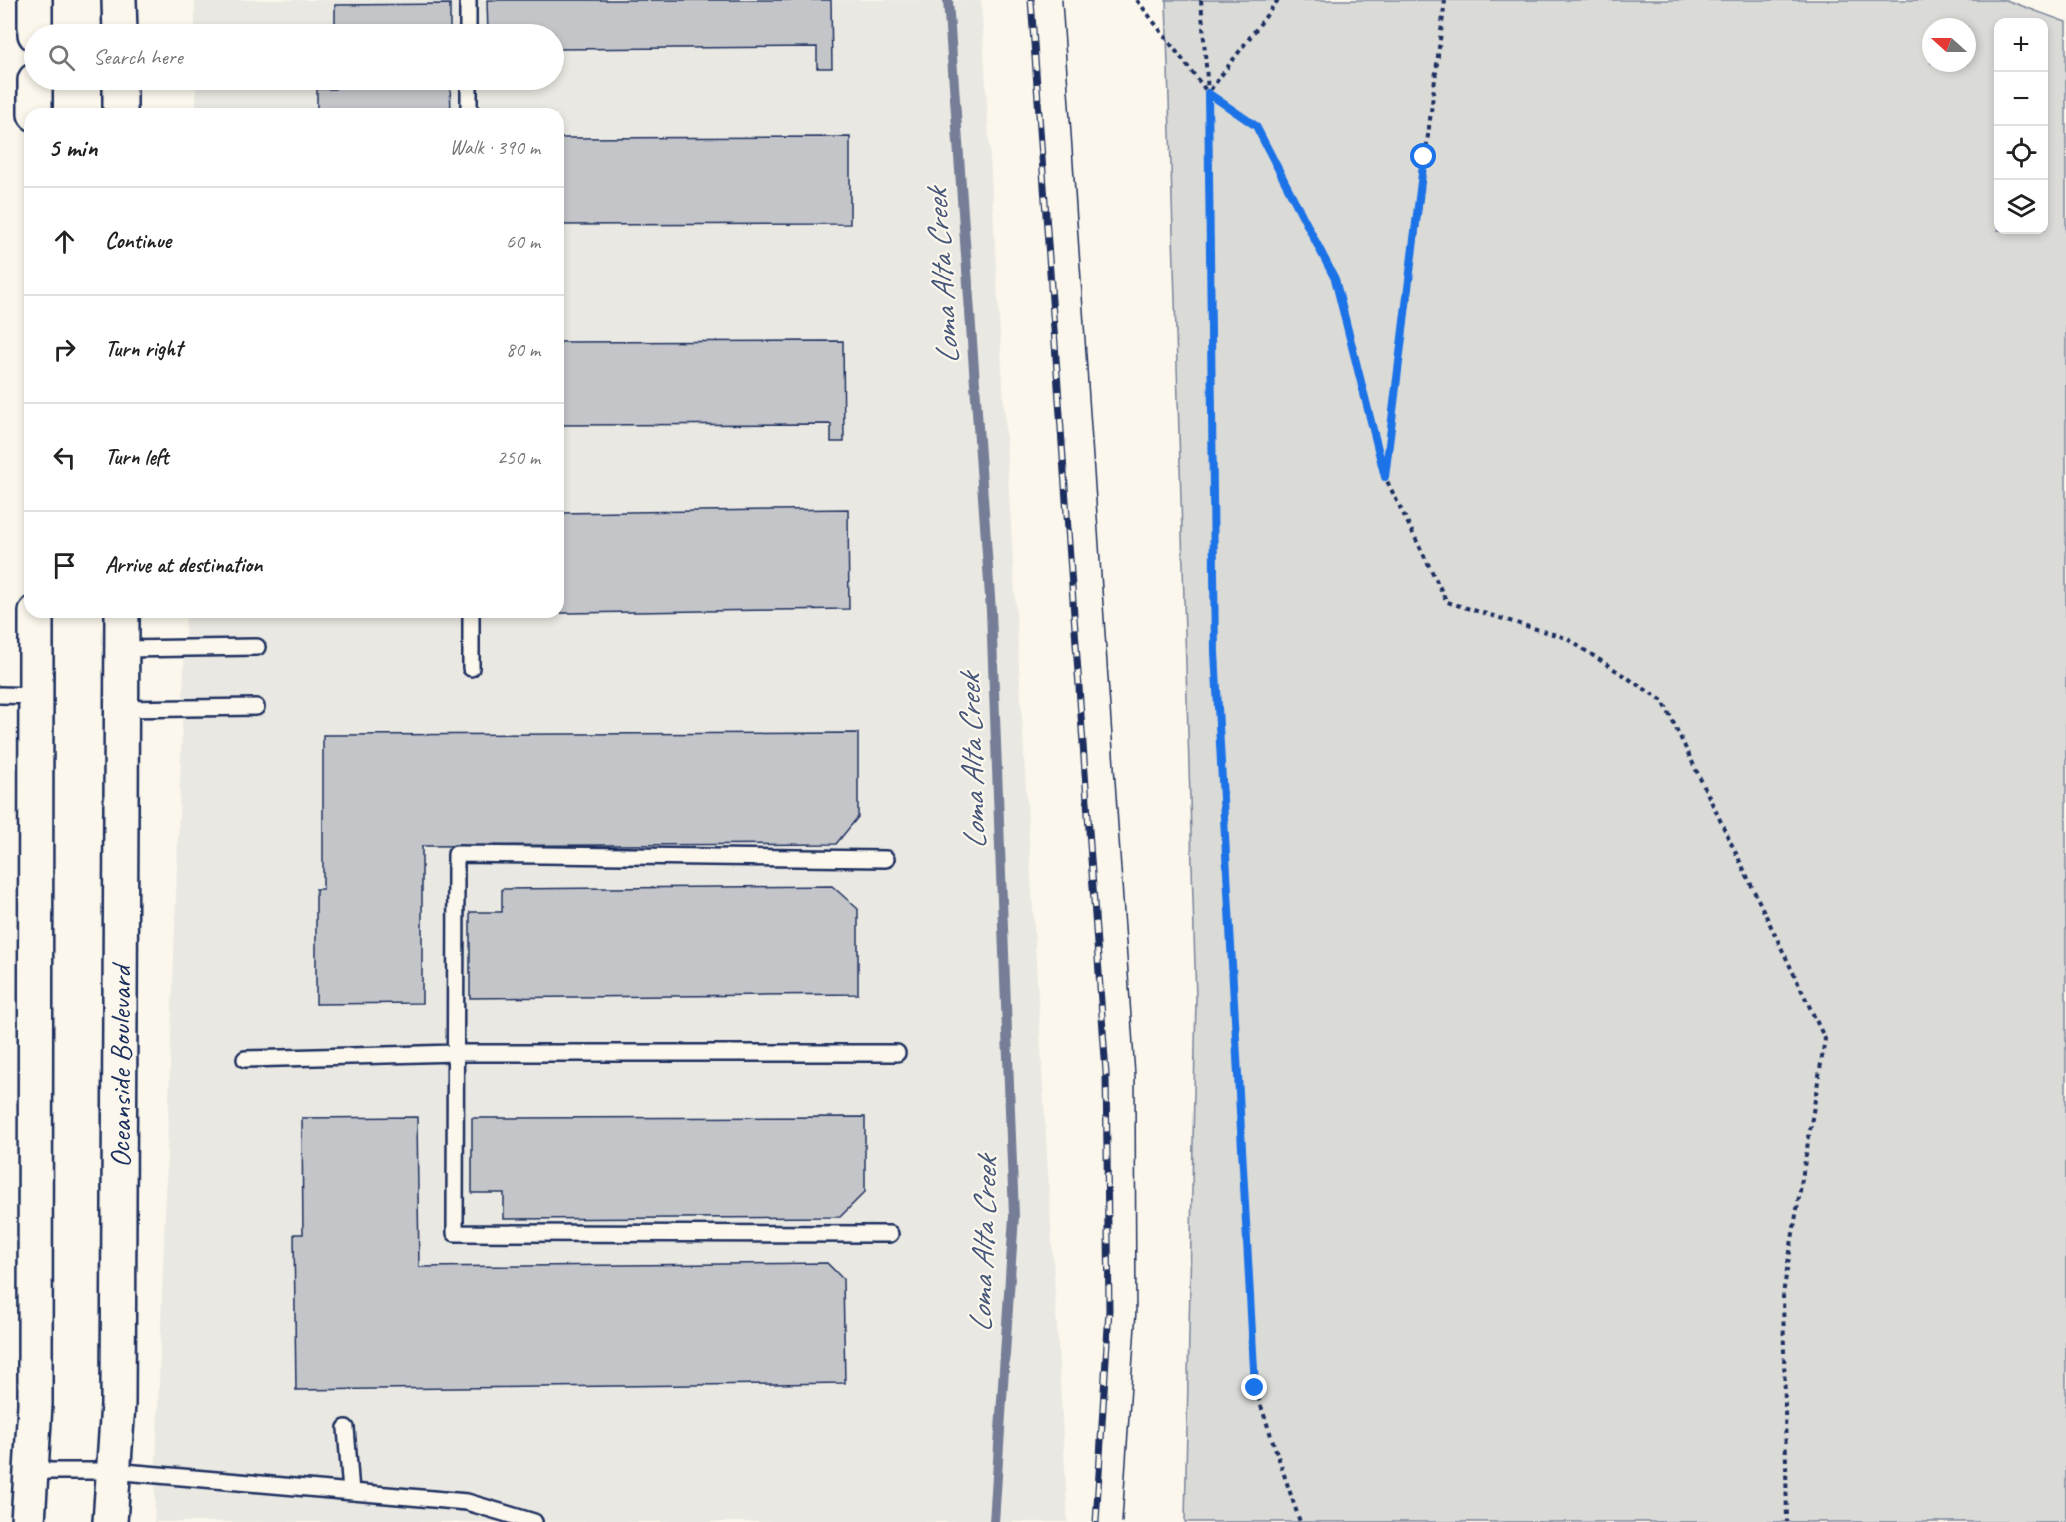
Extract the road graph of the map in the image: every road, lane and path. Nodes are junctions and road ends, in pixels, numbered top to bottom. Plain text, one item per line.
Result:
1 (35, 0) edge
2 (119, 0) edge
3 (468, 0) edge
4 (1137, 0) edge
5 (1201, 0) edge
6 (1278, 0) edge
7 (1445, 0) edge
8 (35, 24) edge
9 (120, 24) edge
10 (468, 24) edge
11 (35, 90) edge
12 (120, 90) edge
13 (468, 90) edge
14 (1208, 93) junction
15 (35, 108) edge
16 (120, 108) edge
17 (469, 108) edge
18 (1385, 477) junction
19 (36, 618) edge
20 (123, 618) edge
21 (471, 618) edge
22 (257, 647) dead end
23 (123, 649) junction
24 (471, 668) dead end
25 (0, 695) edge
26 (36, 696) junction
27 (256, 707) dead end
28 (122, 709) junction
29 (886, 859) dead end
30 (455, 1053) junction
31 (897, 1053) dead end
32 (245, 1059) dead end
33 (890, 1234) dead end
34 (346, 1428) dead end
35 (31, 1471) junction
36 (113, 1471) junction
37 (351, 1492) junction
38 (28, 1522) edge
39 (110, 1522) edge
40 (534, 1522) edge
41 (1300, 1522) edge
42 (1787, 1522) edge

1 - 8 main road
2 - 9 main road
3 - 10 lane
4 - 14 path
5 - 14 path
6 - 14 path
7 - 18 path
11 - 15 main road
12 - 16 main road
13 - 17 lane
14 - 18 path
14 - 41 path
18 - 42 path
19 - 26 main road
20 - 23 main road, Oceanside Boulevard
21 - 24 lane
22 - 23 lane
23 - 28 main road, Oceanside Boulevard
25 - 26 lane
26 - 35 main road
27 - 28 lane
28 - 36 main road, Oceanside Boulevard
29 - 30 lane
30 - 31 lane
30 - 32 lane
30 - 33 lane
34 - 37 lane
35 - 36 lane
35 - 38 main road
36 - 37 lane
36 - 39 main road, Oceanside Boulevard
37 - 40 lane

